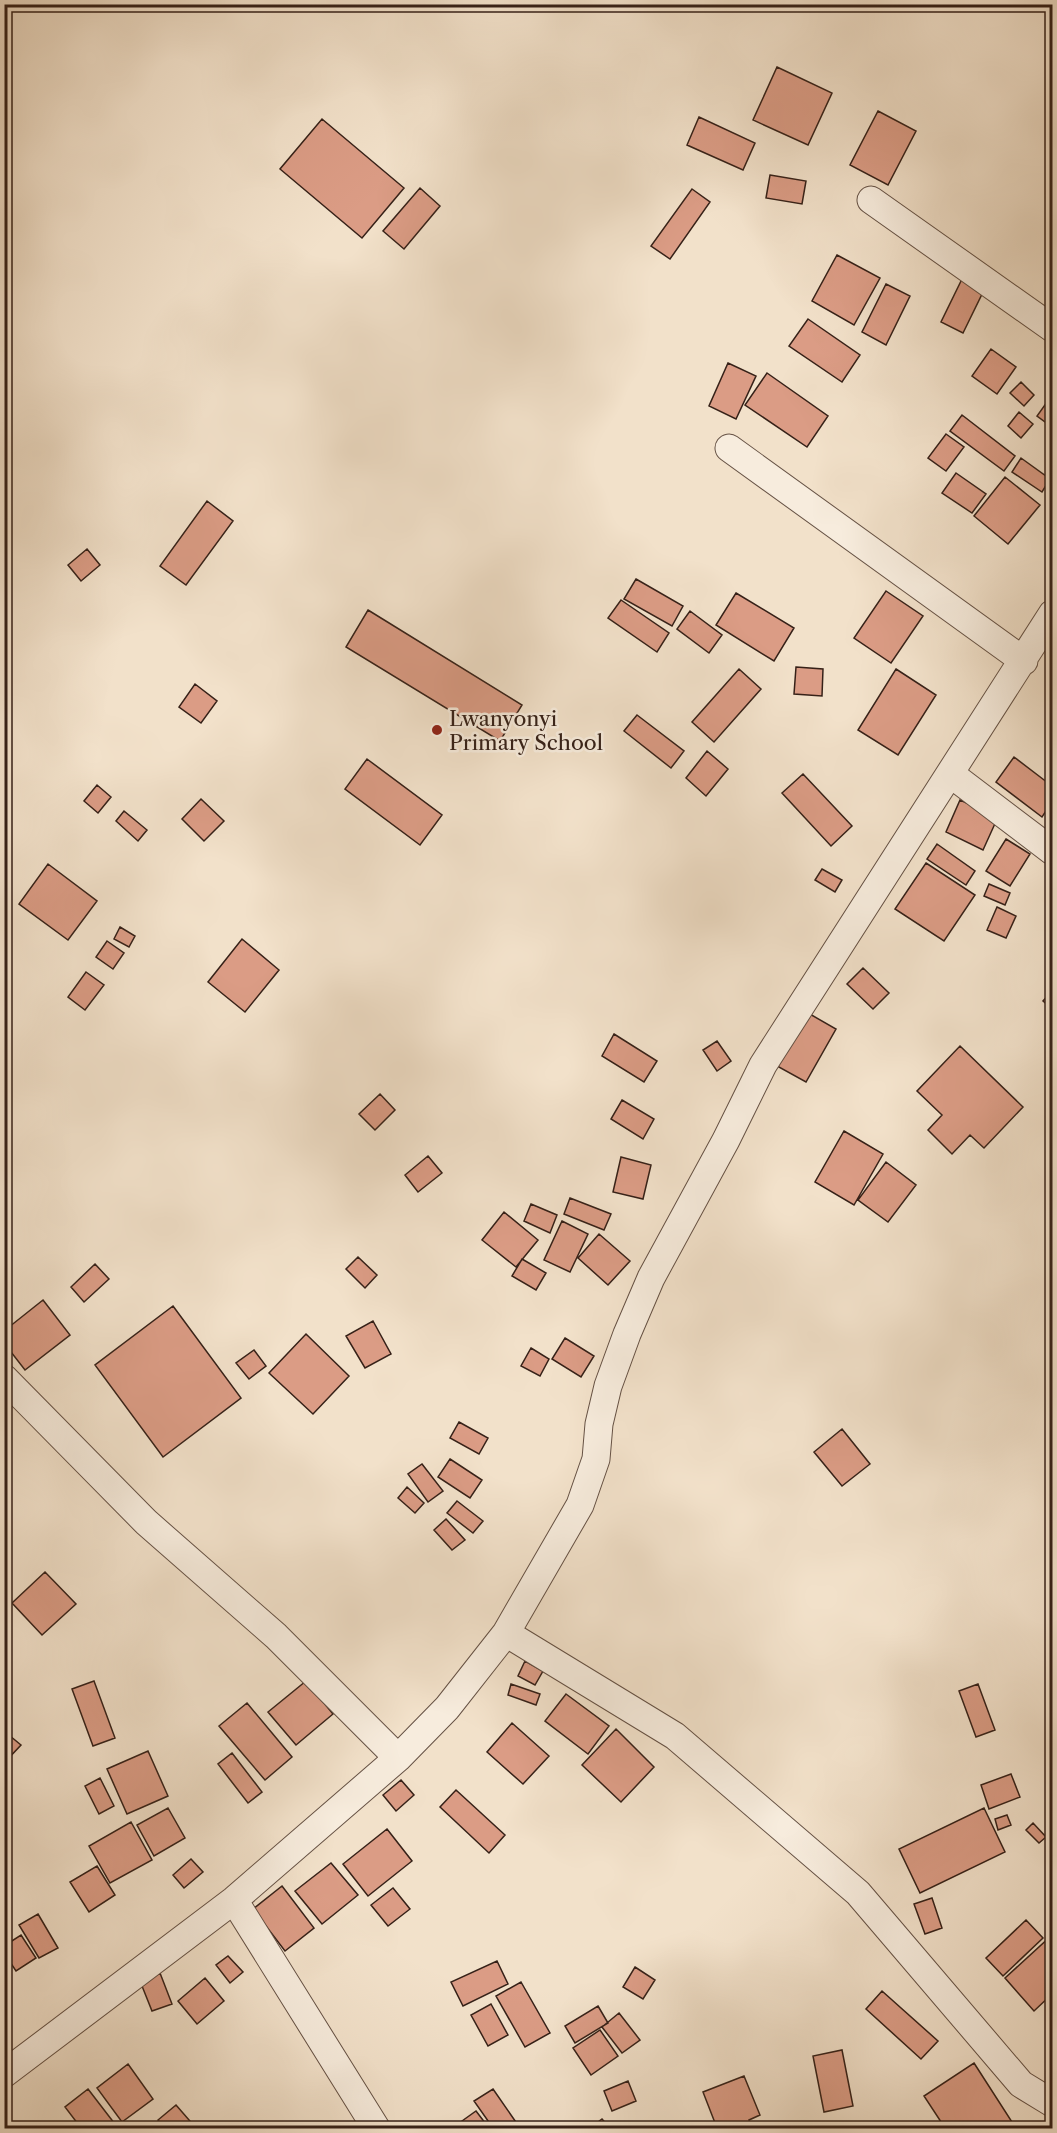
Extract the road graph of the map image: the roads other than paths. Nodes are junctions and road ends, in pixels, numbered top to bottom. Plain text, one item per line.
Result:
1 (872, 200) dead end
2 (1053, 328) edge
3 (729, 447) dead end
4 (1053, 614) edge
5 (1024, 661) junction
6 (952, 775) junction
7 (1053, 851) edge
8 (4, 1378) edge
9 (506, 1633) junction
10 (398, 1758) junction
11 (234, 1900) junction
12 (4, 2074) edge
13 (1053, 2103) edge
14 (376, 2128) edge

1 - 2 street
3 - 5 street
4 - 5 street
5 - 6 street
6 - 7 street
6 - 9 street
8 - 10 street
9 - 10 street
9 - 13 street
10 - 11 street
11 - 12 street
11 - 14 street

